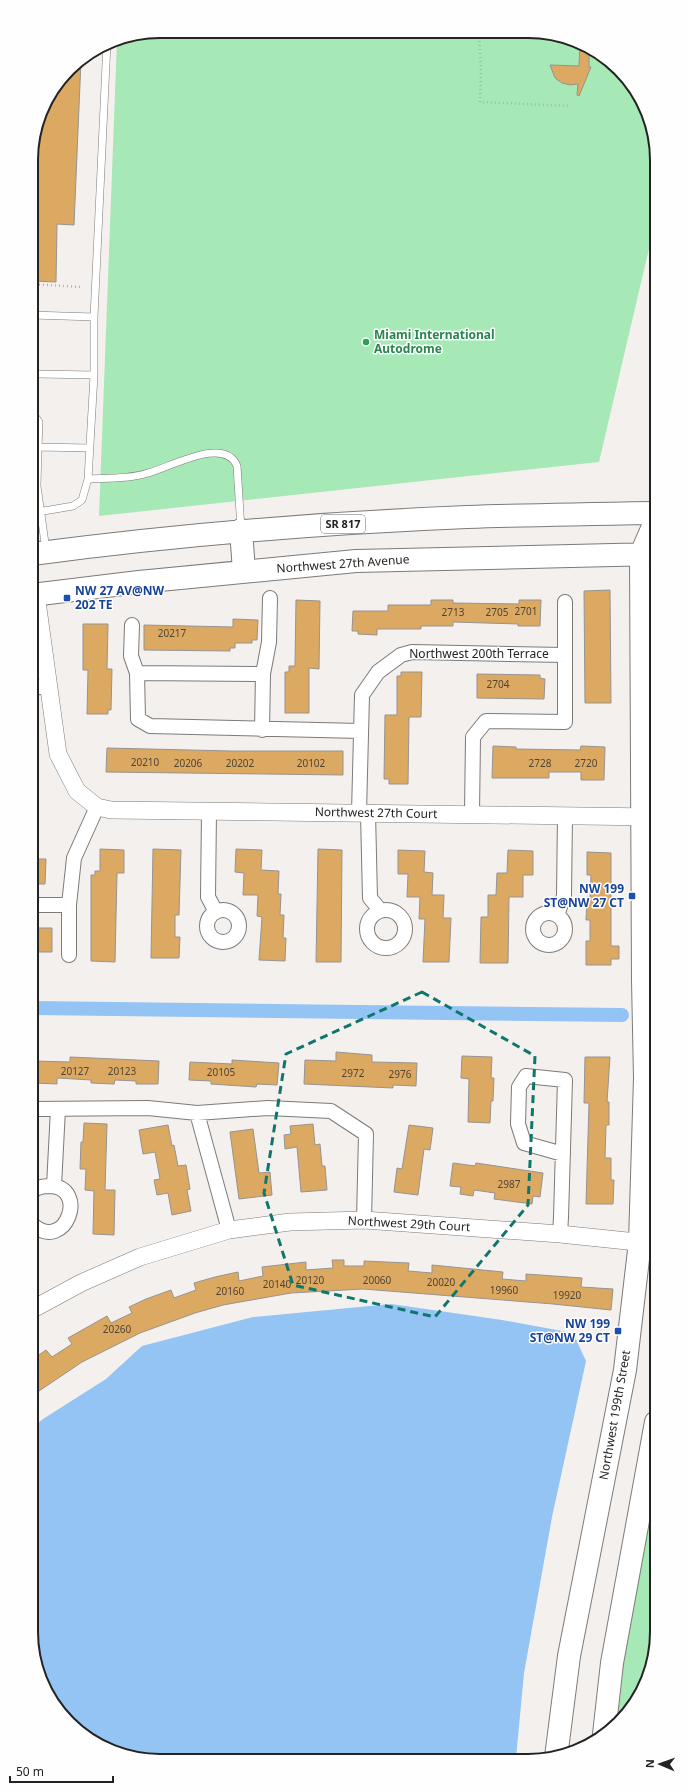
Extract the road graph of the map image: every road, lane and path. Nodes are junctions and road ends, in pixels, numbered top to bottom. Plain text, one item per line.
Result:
1 (479, 38) edge
2 (107, 50) edge
3 (571, 106) dead end
4 (38, 284) edge
5 (81, 286) dead end
6 (38, 315) edge
7 (94, 318) junction
8 (38, 374) edge
9 (94, 375) junction
10 (38, 421) edge
11 (38, 447) joint
12 (90, 448) junction
13 (88, 479) junction
14 (38, 501) edge
15 (38, 512) edge
16 (41, 512) junction
17 (650, 513) edge
18 (241, 530) junction
19 (39, 553) edge
20 (648, 554) edge
21 (244, 571) junction
22 (38, 595) edge
23 (270, 598) dead end
24 (565, 602) dead end
25 (132, 625) dead end
26 (565, 654) junction
27 (38, 656) edge
28 (137, 673) junction
29 (263, 674) junction
30 (40, 687) edge
31 (262, 730) junction
32 (361, 731) junction
33 (97, 806) junction
34 (209, 811) junction
35 (363, 813) junction
36 (472, 814) junction
37 (565, 815) junction
38 (649, 816) edge
39 (38, 905) edge
40 (69, 905) junction
41 (380, 910) dead end
42 (216, 912) dead end
43 (557, 915) dead end
44 (69, 955) dead end
45 (38, 1108) edge
46 (58, 1109) junction
47 (197, 1113) junction
48 (563, 1154) junction
49 (54, 1186) junction
50 (38, 1189) edge
51 (364, 1220) junction
52 (38, 1229) edge
53 (229, 1230) junction
54 (560, 1234) junction
55 (648, 1243) edge
56 (38, 1307) edge
57 (650, 1455) edge
58 (605, 1727) edge
59 (557, 1751) edge

1 - 3 path
2 - 7 lane
4 - 5 path
6 - 7 lane
7 - 9 lane
8 - 9 lane
9 - 12 lane
10 - 11 lane
11 - 12 lane
12 - 13 lane
13 - 16 lane
13 - 18 lane
14 - 16 lane
15 - 16 lane
16 - 19 lane
17 - 18 main road, SR 817
18 - 19 main road, SR 817
18 - 21 main road
20 - 21 main road, Northwest 27th Avenue
20 - 38 main road, Northwest 199th Street
21 - 22 main road, Northwest 27th Avenue
23 - 29 street
24 - 26 street
25 - 28 street
26 - 32 street, Northwest 200th Terrace
26 - 36 street
27 - 30 street
28 - 29 street
28 - 31 street
29 - 31 street
30 - 33 street
31 - 32 street
32 - 35 street, Northwest 200th Terrace
33 - 34 street, Northwest 27th Court
33 - 40 street
34 - 35 street, Northwest 27th Court
34 - 42 street
35 - 36 street, Northwest 27th Court
35 - 41 street, Northwest 200th Terrace
36 - 37 street, Northwest 27th Court
37 - 38 street, Northwest 27th Court
37 - 43 street
38 - 55 main road, Northwest 199th Street
39 - 40 street
40 - 44 street
45 - 46 street
46 - 47 street
46 - 49 street
47 - 51 street
47 - 53 street
48 - 48 street
48 - 54 street
49 - 50 street
49 - 52 street
51 - 53 street, Northwest 29th Court
51 - 54 street, Northwest 29th Court
53 - 56 street, Northwest 29th Court
54 - 55 street, Northwest 29th Court
55 - 59 main road, Northwest 199th Street
57 - 58 main road

